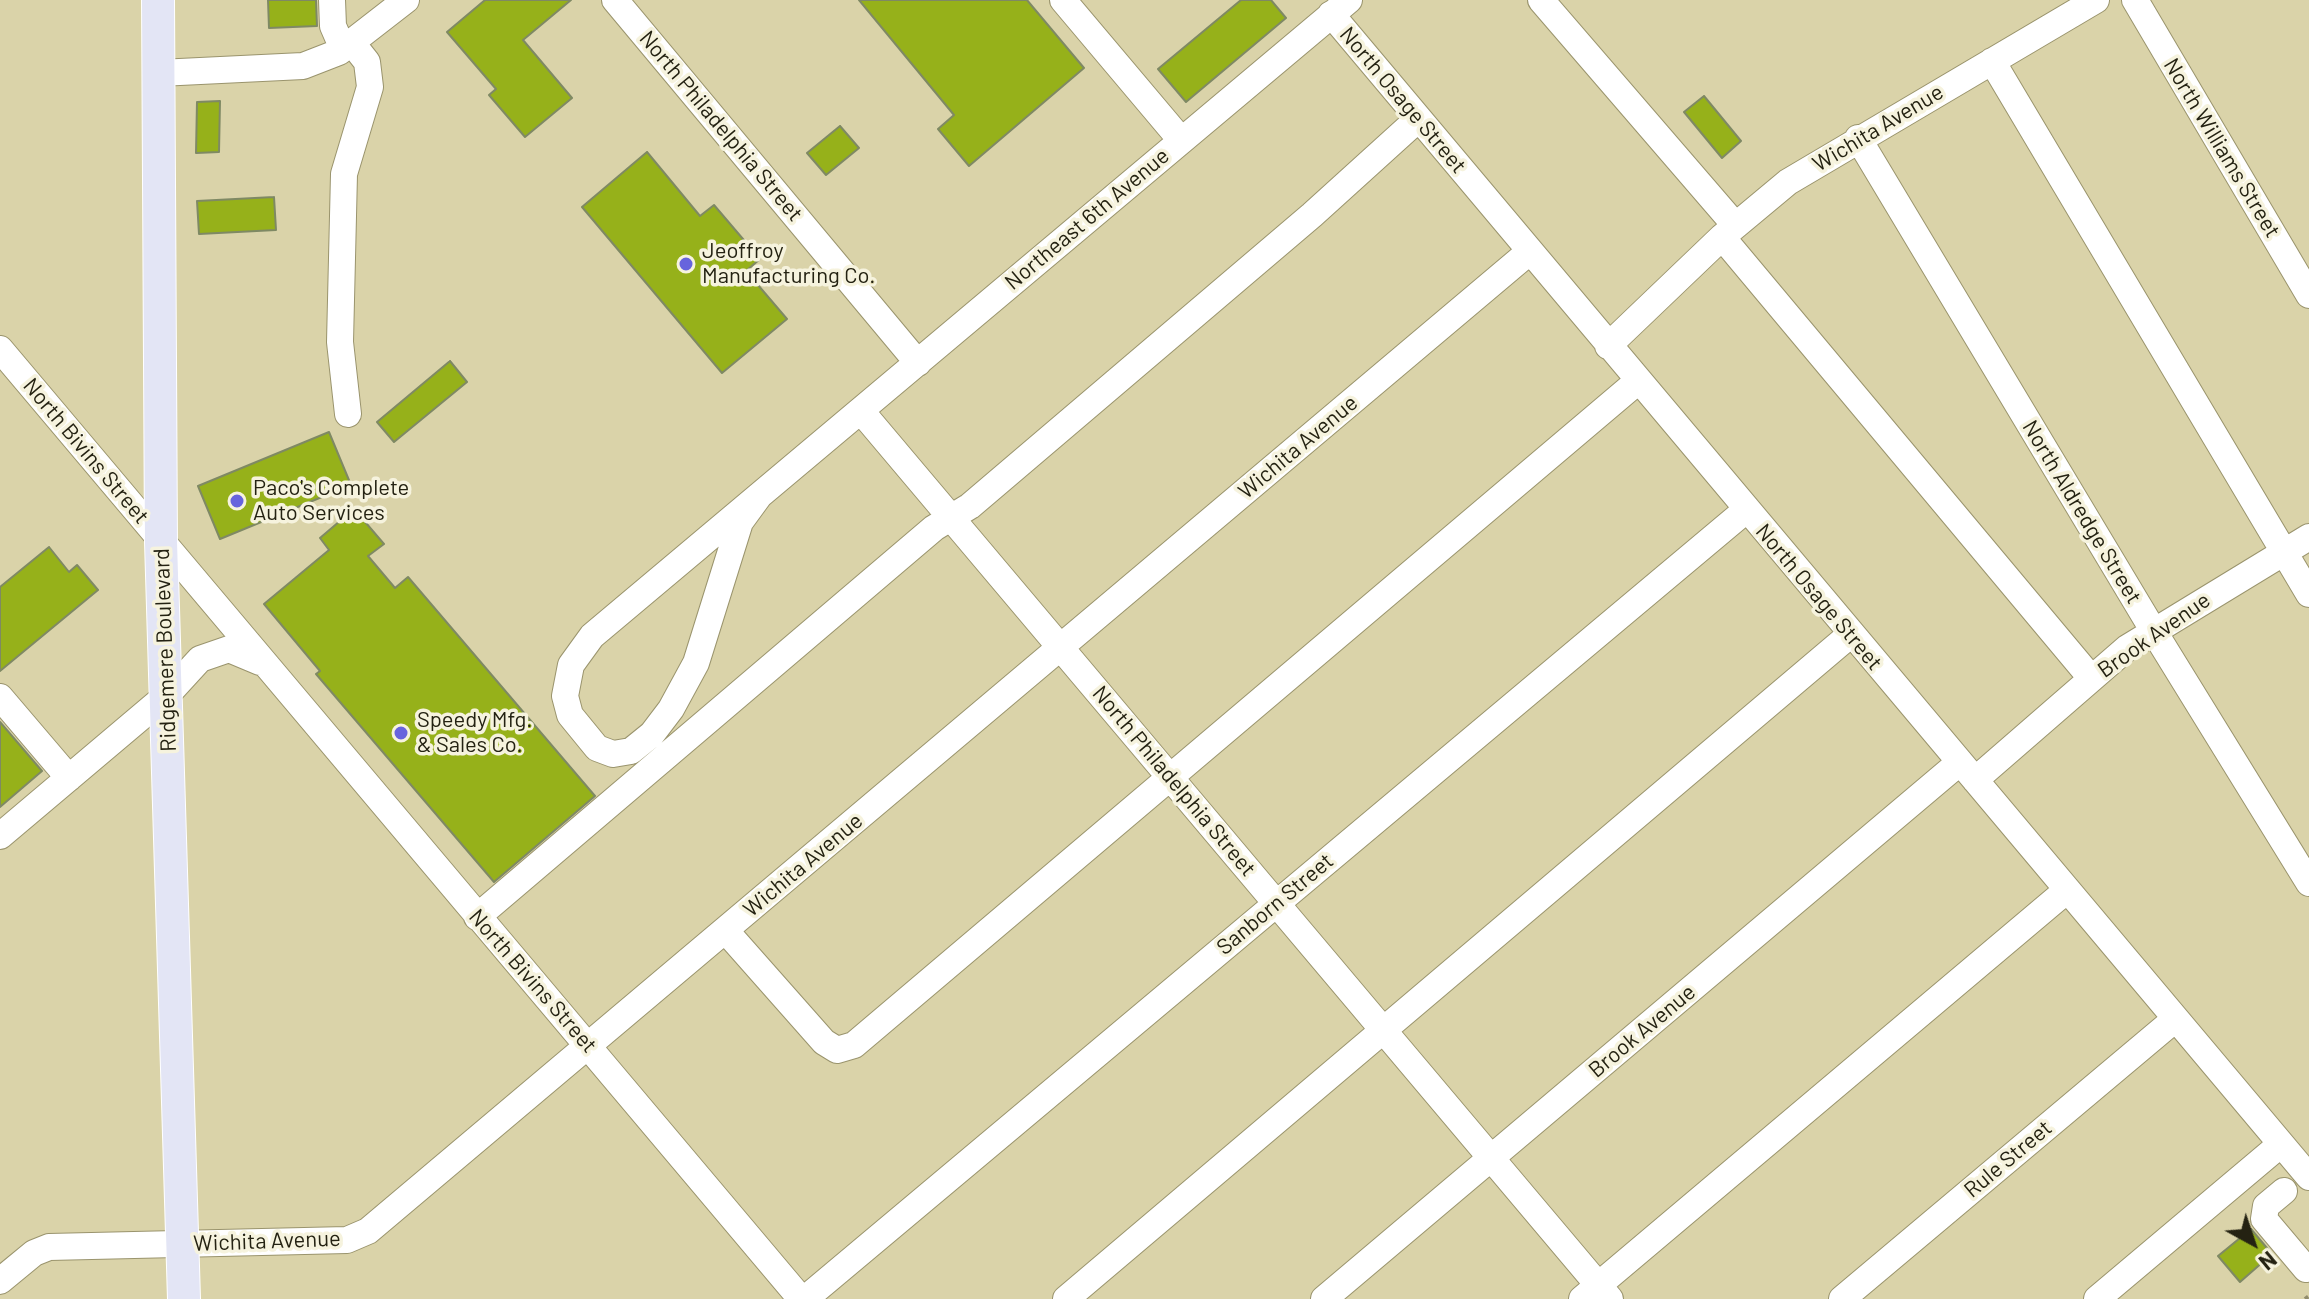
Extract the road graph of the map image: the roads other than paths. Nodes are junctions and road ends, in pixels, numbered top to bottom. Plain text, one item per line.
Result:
1 (158, 0) edge
2 (332, 0) edge
3 (406, 0) edge
4 (615, 0) edge
5 (1063, 0) edge
6 (1541, 0) edge
7 (2096, 0) edge
8 (2135, 0) edge
9 (1340, 7) edge
10 (347, 46) junction
11 (1992, 61) junction
12 (159, 73) junction
13 (1418, 119) junction
14 (1858, 138) junction
15 (1181, 140) junction
16 (1729, 231) junction
17 (1529, 252) junction
18 (2309, 295) edge
19 (1608, 346) junction
20 (0, 349) edge
21 (918, 363) junction
22 (1638, 381) junction
23 (861, 411) junction
24 (348, 414) dead end
25 (759, 496) junction
26 (1746, 510) junction
27 (952, 517) junction
28 (2309, 537) edge
29 (161, 542) junction
30 (2283, 552) junction
31 (2309, 594) edge
32 (2153, 630) junction
33 (1851, 634) junction
34 (1062, 647) junction
35 (264, 664) junction
36 (2091, 678) junction
37 (167, 695) junction
38 (0, 697) edge
39 (1968, 771) junction
40 (1171, 777) junction
41 (69, 778) junction
42 (0, 836) edge
43 (2309, 883) edge
44 (2067, 890) junction
45 (1277, 903) junction
46 (477, 917) junction
47 (725, 930) junction
48 (2174, 1020) junction
49 (1384, 1030) junction
50 (588, 1044) junction
51 (2281, 1144) junction
52 (1491, 1159) junction
53 (2309, 1177) edge
54 (2284, 1191) dead end
55 (183, 1244) junction
56 (2306, 1269) dead end
57 (0, 1281) edge
58 (1596, 1294) edge
59 (184, 1299) edge
60 (803, 1299) edge
61 (1066, 1299) edge
62 (1324, 1299) edge
63 (1842, 1299) edge
64 (2097, 1299) edge

1 - 12 main road, Ridgemere Boulevard
2 - 10 street
3 - 10 street
4 - 21 street, North Philadelphia Street
5 - 15 street
6 - 16 street
7 - 11 street, Wichita Avenue
8 - 18 street, North Williams Street
9 - 13 street, North Osage Street
9 - 15 street, Northeast 6th Avenue
10 - 12 street
10 - 24 street
11 - 14 street, Wichita Avenue
11 - 30 street
12 - 29 main road, Ridgemere Boulevard
13 - 17 street, North Osage Street
13 - 27 street
14 - 16 street, Wichita Avenue
14 - 32 street, North Aldredge Street
15 - 21 street, Northeast 6th Avenue
16 - 19 street, Wichita Avenue
16 - 36 street
17 - 19 street, North Osage Street
17 - 34 street, Wichita Avenue
19 - 22 street, North Osage Street
20 - 29 street, North Bivins Street
21 - 23 street, Northeast 6th Avenue
22 - 26 street, North Osage Street
22 - 40 street
23 - 25 street, Northeast 6th Avenue
23 - 27 street, North Philadelphia Street
25 - 25 street, Northeast 6th Avenue
26 - 33 street, North Osage Street
26 - 45 street, Sanborn Street
27 - 34 street, North Philadelphia Street
27 - 46 street
28 - 30 street, Brook Avenue
29 - 35 street, North Bivins Street
29 - 37 main road, Ridgemere Boulevard
30 - 31 street
30 - 32 street, Brook Avenue
32 - 36 street, Brook Avenue
32 - 43 street, North Aldredge Street
33 - 39 street, North Osage Street
33 - 49 street
34 - 40 street, North Philadelphia Street
34 - 47 street, Wichita Avenue
35 - 37 street
35 - 46 street, North Bivins Street
36 - 39 street, Brook Avenue
37 - 41 street
37 - 55 main road, Ridgemere Boulevard
38 - 41 street
39 - 44 street, North Osage Street
39 - 52 street, Brook Avenue
40 - 45 street, North Philadelphia Street
40 - 47 street
41 - 42 street
44 - 48 street, North Osage Street
44 - 58 street
45 - 49 street, North Philadelphia Street
45 - 60 street, Sanborn Street
46 - 50 street, North Bivins Street
47 - 50 street, Wichita Avenue
48 - 51 street, North Osage Street
48 - 63 street, Rule Street
49 - 52 street, North Philadelphia Street
49 - 61 street
50 - 55 street, Wichita Avenue
50 - 60 street, North Bivins Street
51 - 53 street, North Osage Street
51 - 64 street
52 - 58 street, North Philadelphia Street
52 - 62 street, Brook Avenue
54 - 56 street
55 - 57 street, Wichita Avenue
55 - 59 main road, Ridgemere Boulevard

